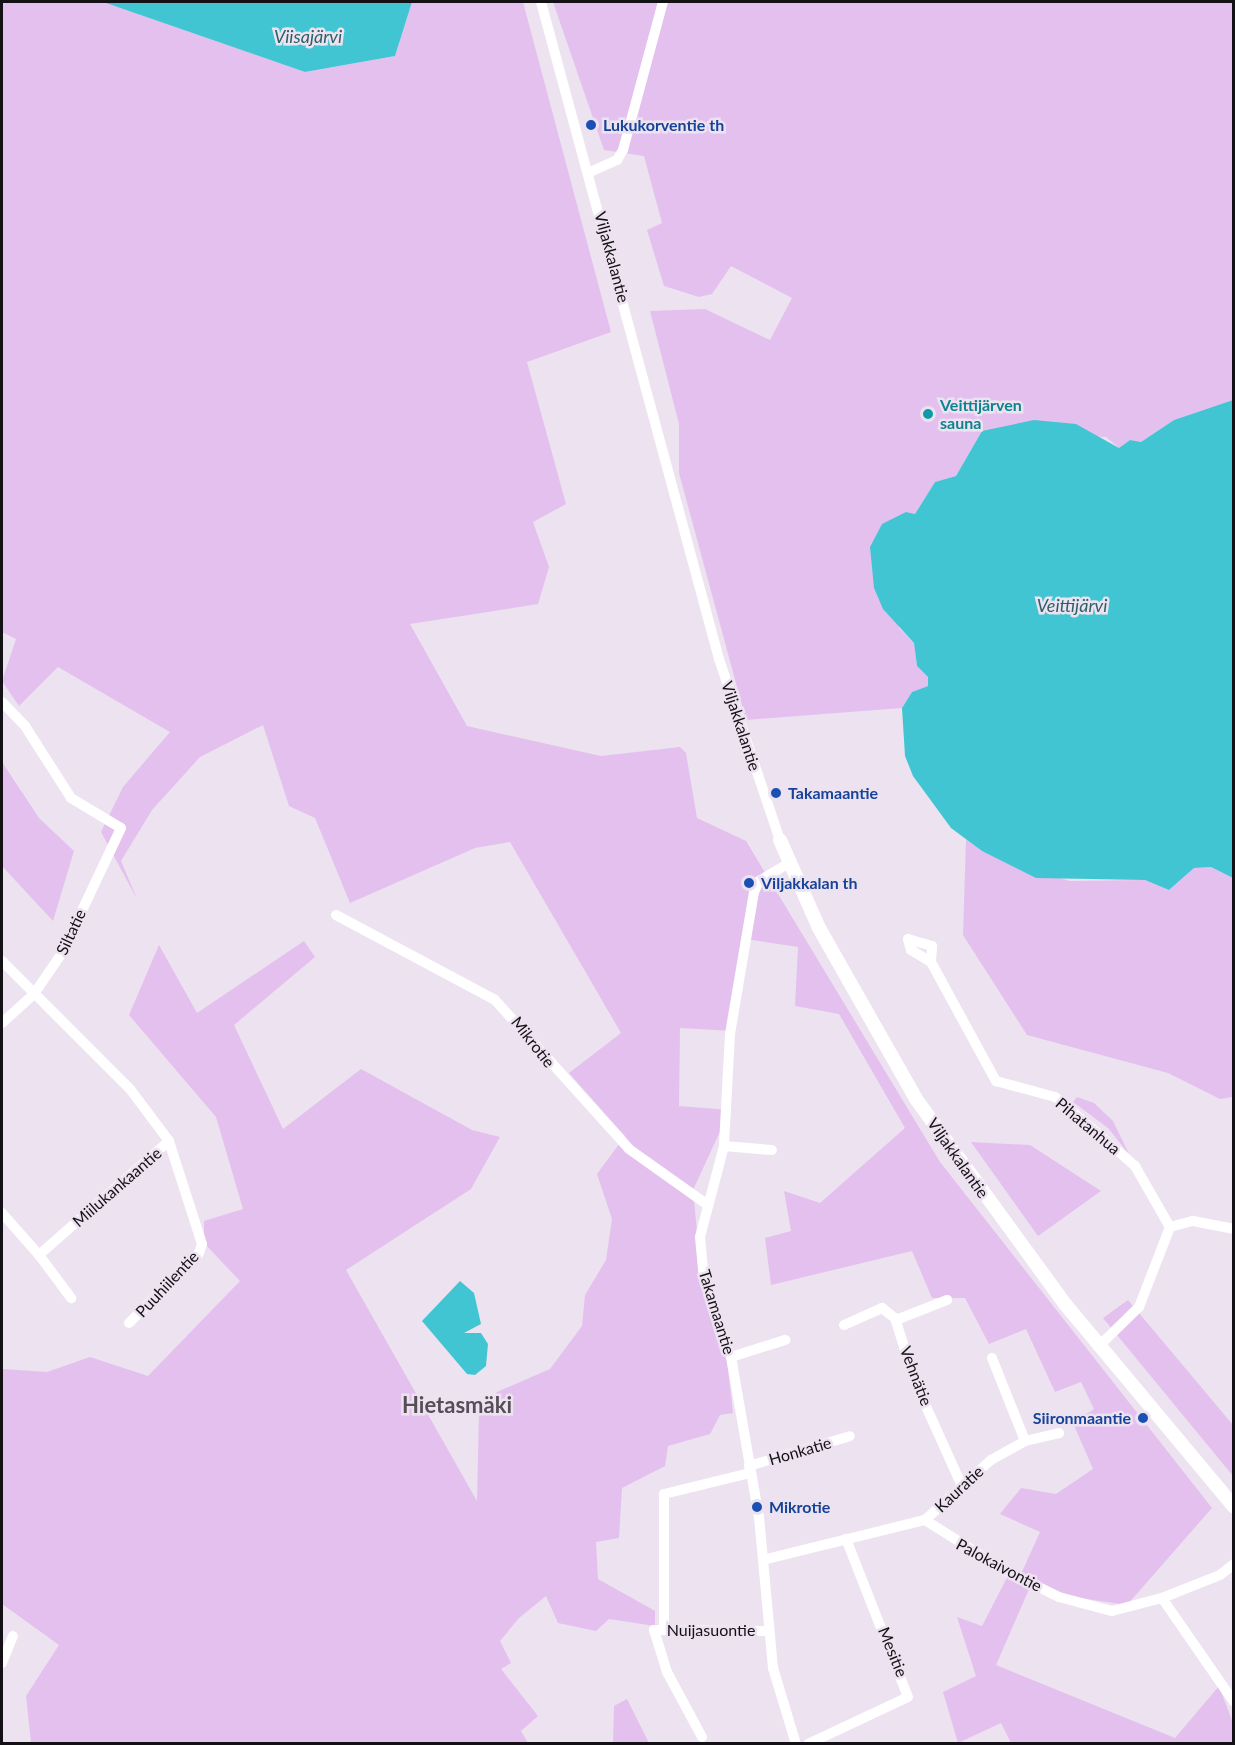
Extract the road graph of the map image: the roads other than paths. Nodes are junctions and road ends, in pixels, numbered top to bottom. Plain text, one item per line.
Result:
1 (541, 2) edge
2 (663, 2) edge
3 (590, 172) junction
4 (2, 702) edge
5 (780, 840) joint
6 (789, 863) junction
7 (336, 915) dead end
8 (2, 961) edge
9 (931, 962) dead end
10 (34, 994) junction
11 (2, 1023) edge
12 (169, 1141) junction
13 (724, 1146) junction
14 (772, 1150) dead end
15 (705, 1203) junction
16 (2, 1213) edge
17 (1170, 1227) junction
18 (1233, 1229) edge
19 (39, 1255) junction
20 (71, 1298) dead end
21 (947, 1300) dead end
22 (896, 1320) junction
23 (129, 1323) dead end
24 (844, 1325) dead end
25 (785, 1340) dead end
26 (1098, 1347) junction
27 (732, 1357) junction
28 (992, 1359) dead end
29 (1059, 1432) dead end
30 (850, 1437) dead end
31 (1025, 1441) junction
32 (750, 1469) junction
33 (962, 1486) junction
34 (1233, 1507) edge
35 (925, 1520) junction
36 (846, 1539) junction
37 (763, 1560) junction
38 (1233, 1564) edge
39 (1162, 1598) junction
40 (659, 1630) junction
41 (768, 1631) junction
42 (14, 1636) dead end
43 (2, 1663) edge
44 (1233, 1702) edge
45 (702, 1737) dead end
46 (795, 1743) edge
47 (808, 1743) edge

1 - 3 street, Viljakkalantie
2 - 3 street
3 - 5 street, Viljakkalantie
4 - 10 street, Siltatie
5 - 6 main road, Viljakkalantie
6 - 13 street, Takamaantie
6 - 26 main road, Viljakkalantie
7 - 15 street, Mikrotie
8 - 10 street, Miilukankaantie
9 - 17 street, Pihatanhua
10 - 11 street, Siltatie
10 - 12 street, Miilukankaantie
12 - 19 street, Miilukankaantie
12 - 23 street, Puuhiilentie
13 - 14 street
13 - 15 street, Takamaantie
15 - 27 street, Takamaantie
16 - 19 street
17 - 18 street
17 - 26 street
19 - 20 street
21 - 22 street
22 - 24 street
22 - 33 street, Vehnätie
25 - 27 street
26 - 34 main road, Viljakkalantie
27 - 32 street, Takamaantie
28 - 31 street
29 - 31 street, Kauratie
30 - 32 street, Honkatie
31 - 33 street, Kauratie
32 - 37 street, Takamaantie
32 - 40 street, Honkatie
33 - 35 street, Kauratie
35 - 36 street
35 - 39 street, Palokaivontie
36 - 37 street
36 - 47 street, Mesitie
37 - 41 street, Takamaantie
38 - 39 street, Palokaivontie
39 - 44 street
40 - 41 street, Nuijasuontie
40 - 45 street
41 - 46 street, Takamaantie
42 - 43 street

